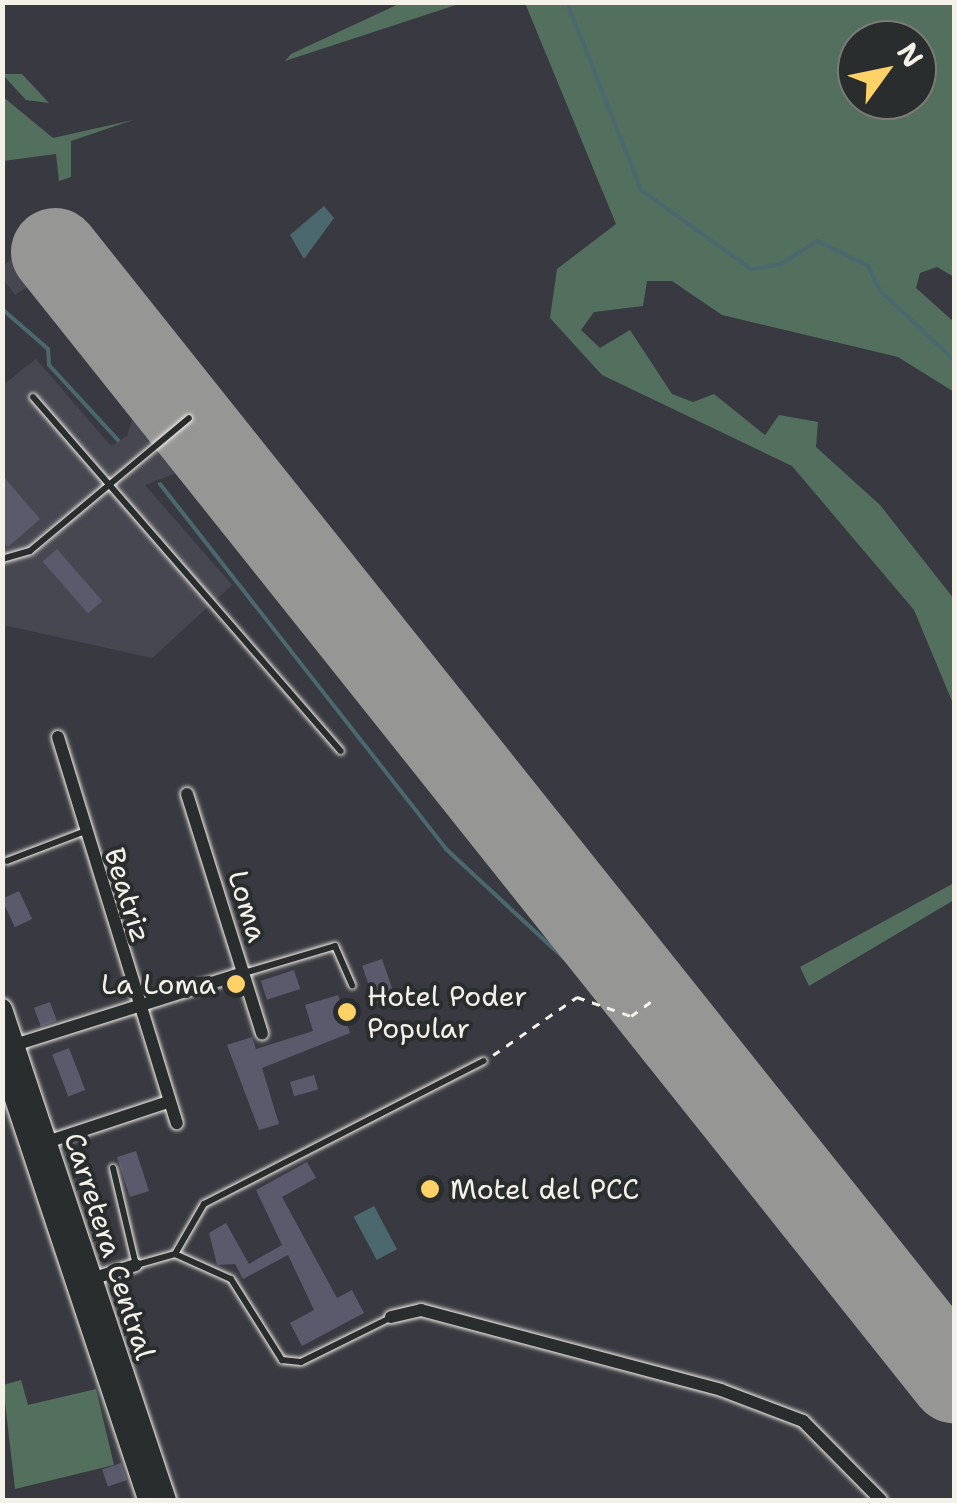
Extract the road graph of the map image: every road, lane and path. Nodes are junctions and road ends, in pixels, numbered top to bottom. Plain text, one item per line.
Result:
1 (33, 397) dead end
2 (189, 418) dead end
3 (111, 486) junction
4 (2, 560) edge
5 (58, 736) dead end
6 (341, 750) dead end
7 (187, 794) dead end
8 (83, 832) junction
9 (7, 860) dead end
10 (243, 973) junction
11 (352, 984) dead end
12 (652, 1001) dead end
13 (136, 1007) junction
14 (2, 1009) edge
15 (262, 1034) dead end
16 (7, 1052) edge
17 (483, 1062) joint
18 (168, 1102) junction
19 (177, 1123) dead end
20 (39, 1145) junction
21 (114, 1168) dead end
22 (175, 1254) junction
23 (136, 1265) junction
24 (84, 1281) junction
25 (391, 1317) joint
26 (148, 1500) edge
27 (166, 1500) edge
28 (881, 1500) edge

1 - 3 lane
2 - 3 lane
3 - 4 lane
3 - 6 lane
5 - 8 street, Beatriz
7 - 10 street, Loma
8 - 9 lane
8 - 13 street, Beatriz
10 - 11 lane
10 - 13 street
10 - 15 street, Loma
12 - 17 path
13 - 16 street
13 - 18 street, Beatriz
14 - 16 main road, Carretera Central
16 - 20 main road, Carretera Central
17 - 22 lane
18 - 19 street, Beatriz
18 - 20 street
20 - 24 main road, Carretera Central
21 - 23 lane
22 - 23 lane
22 - 25 lane
23 - 24 street
24 - 26 main road, Carretera Central
24 - 27 main road, Carretera Central
25 - 28 street

